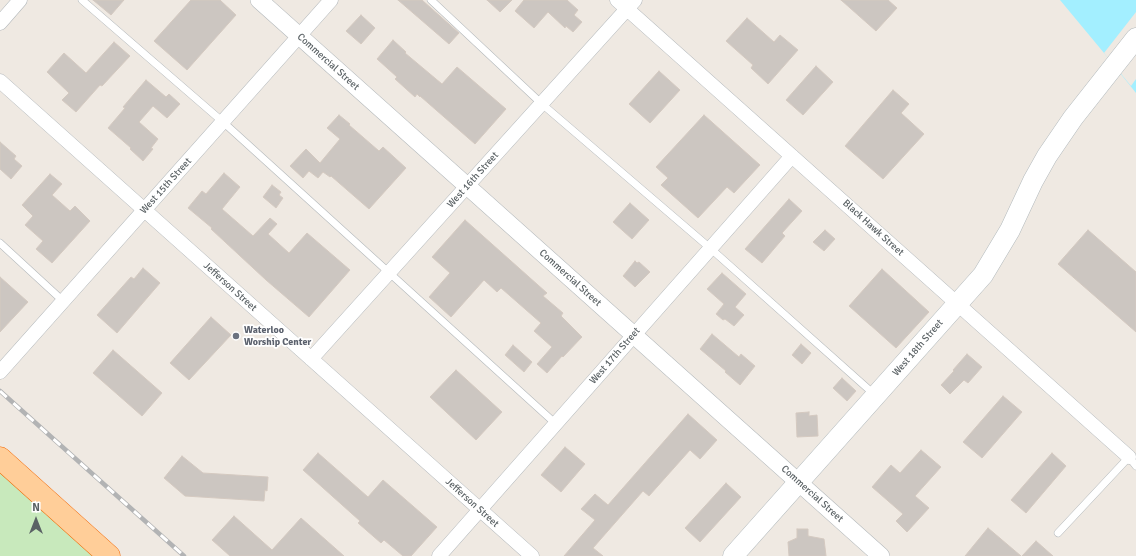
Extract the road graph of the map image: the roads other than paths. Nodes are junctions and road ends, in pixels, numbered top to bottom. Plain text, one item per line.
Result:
1 (20, 0) edge
2 (82, 0) edge
3 (259, 0) edge
4 (332, 0) edge
5 (431, 0) edge
6 (626, 3) edge
7 (0, 23) edge
8 (299, 36) junction
9 (1136, 38) edge
10 (0, 81) edge
11 (542, 104) junction
12 (223, 122) junction
13 (792, 156) junction
14 (468, 186) junction
15 (144, 210) junction
16 (0, 243) edge
17 (710, 248) junction
18 (389, 273) junction
19 (63, 301) junction
20 (957, 304) junction
21 (634, 335) junction
22 (311, 359) junction
23 (0, 372) edge
24 (876, 396) junction
25 (556, 424) junction
26 (0, 458) edge
27 (1134, 459) edge
28 (799, 482) junction
29 (480, 510) junction
30 (1058, 533) dead end
31 (109, 556) edge
32 (439, 556) edge
33 (532, 556) edge
34 (733, 556) edge
35 (881, 556) edge

1 - 7 street
2 - 12 lane
3 - 8 street, Commercial Street
4 - 8 street, West 15th Street
5 - 11 lane
6 - 11 street, West 16th Street
6 - 13 street, Black Hawk Street
8 - 12 street, West 15th Street
8 - 14 street, Commercial Street
9 - 20 main road, West 18th Street
10 - 15 street, Jefferson Street
11 - 14 street, West 16th Street
11 - 17 lane
12 - 15 street, West 15th Street
12 - 18 lane
13 - 17 street, West 17th Street
13 - 20 street, Black Hawk Street
14 - 18 street, West 16th Street
14 - 21 street, Commercial Street
15 - 19 street, West 15th Street
15 - 22 street, Jefferson Street
16 - 19 lane
17 - 21 street, West 17th Street
17 - 24 lane
18 - 22 street, West 16th Street
18 - 25 lane
19 - 23 street, West 15th Street
20 - 24 main road, West 18th Street
20 - 27 street, Black Hawk Street
21 - 25 street, West 17th Street
21 - 28 street, Commercial Street
22 - 29 street, Jefferson Street
24 - 28 main road, West 18th Street
25 - 29 street, West 17th Street
26 - 31 highway
27 - 30 lane
28 - 34 main road, West 18th Street
28 - 35 street, Commercial Street
29 - 32 street, West 17th Street
29 - 33 street, Jefferson Street

